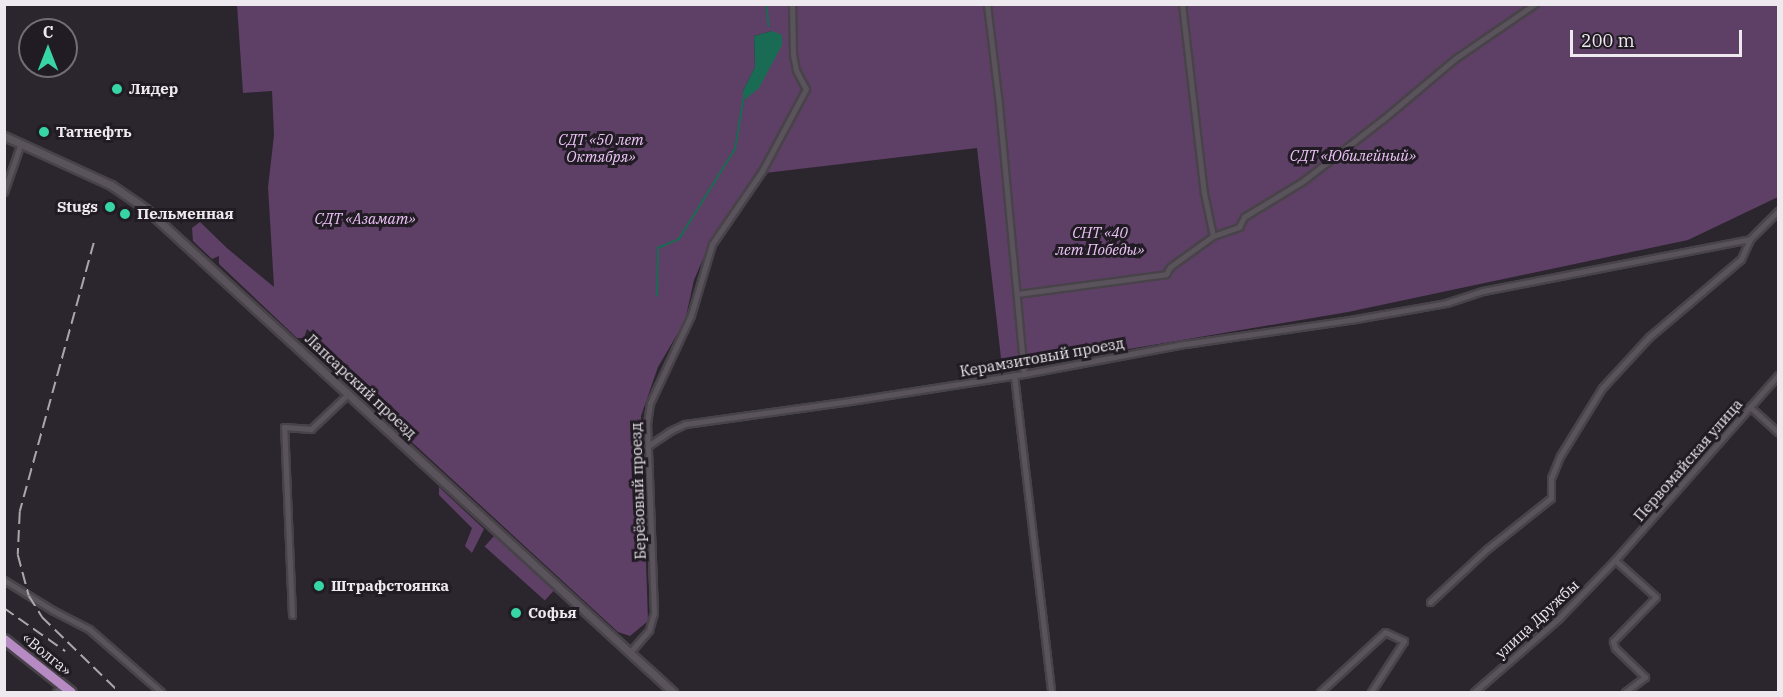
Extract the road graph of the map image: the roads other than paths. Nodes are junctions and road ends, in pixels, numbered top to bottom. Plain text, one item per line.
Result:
1 (792, 4) edge
2 (987, 4) edge
3 (1182, 4) edge
4 (1535, 4) edge
5 (4, 136) edge
6 (21, 143) junction
7 (4, 192) edge
8 (1779, 211) edge
9 (1213, 236) junction
10 (1750, 239) junction
11 (1017, 294) junction
12 (1024, 374) junction
13 (1014, 375) junction
14 (1779, 375) edge
15 (349, 393) junction
16 (1750, 407) junction
17 (1779, 432) edge
18 (648, 446) junction
19 (1615, 560) junction
20 (4, 580) edge
21 (1430, 602) dead end
22 (292, 615) dead end
23 (4, 639) edge
24 (631, 651) junction
25 (59, 689) edge
26 (71, 693) edge
27 (161, 693) edge
28 (673, 693) edge
29 (1051, 693) edge
30 (1320, 693) edge
31 (1371, 693) edge
32 (1474, 693) edge
33 (1625, 693) edge

1 - 18 street, Берёзовый проезд
2 - 11 street
3 - 9 street
4 - 9 street
5 - 6 street, Лапсарский проезд
6 - 7 street
6 - 15 street, Лапсарский проезд
8 - 10 street
9 - 11 street
10 - 12 street, Керамзитовый проезд
10 - 21 street
11 - 12 street
12 - 13 street, Керамзитовый проезд
13 - 18 street, Керамзитовый проезд
13 - 29 street
14 - 16 street, Первомайская улица
15 - 22 street
15 - 24 street, Лапсарский проезд
16 - 17 street
16 - 19 street, Первомайская улица
18 - 24 street, Берёзовый проезд
19 - 32 street, улица Дружбы
19 - 33 street
20 - 27 street
23 - 25 highway, «Волга»
24 - 28 street, Лапсарский проезд
25 - 26 highway, «Волга»
30 - 31 street

